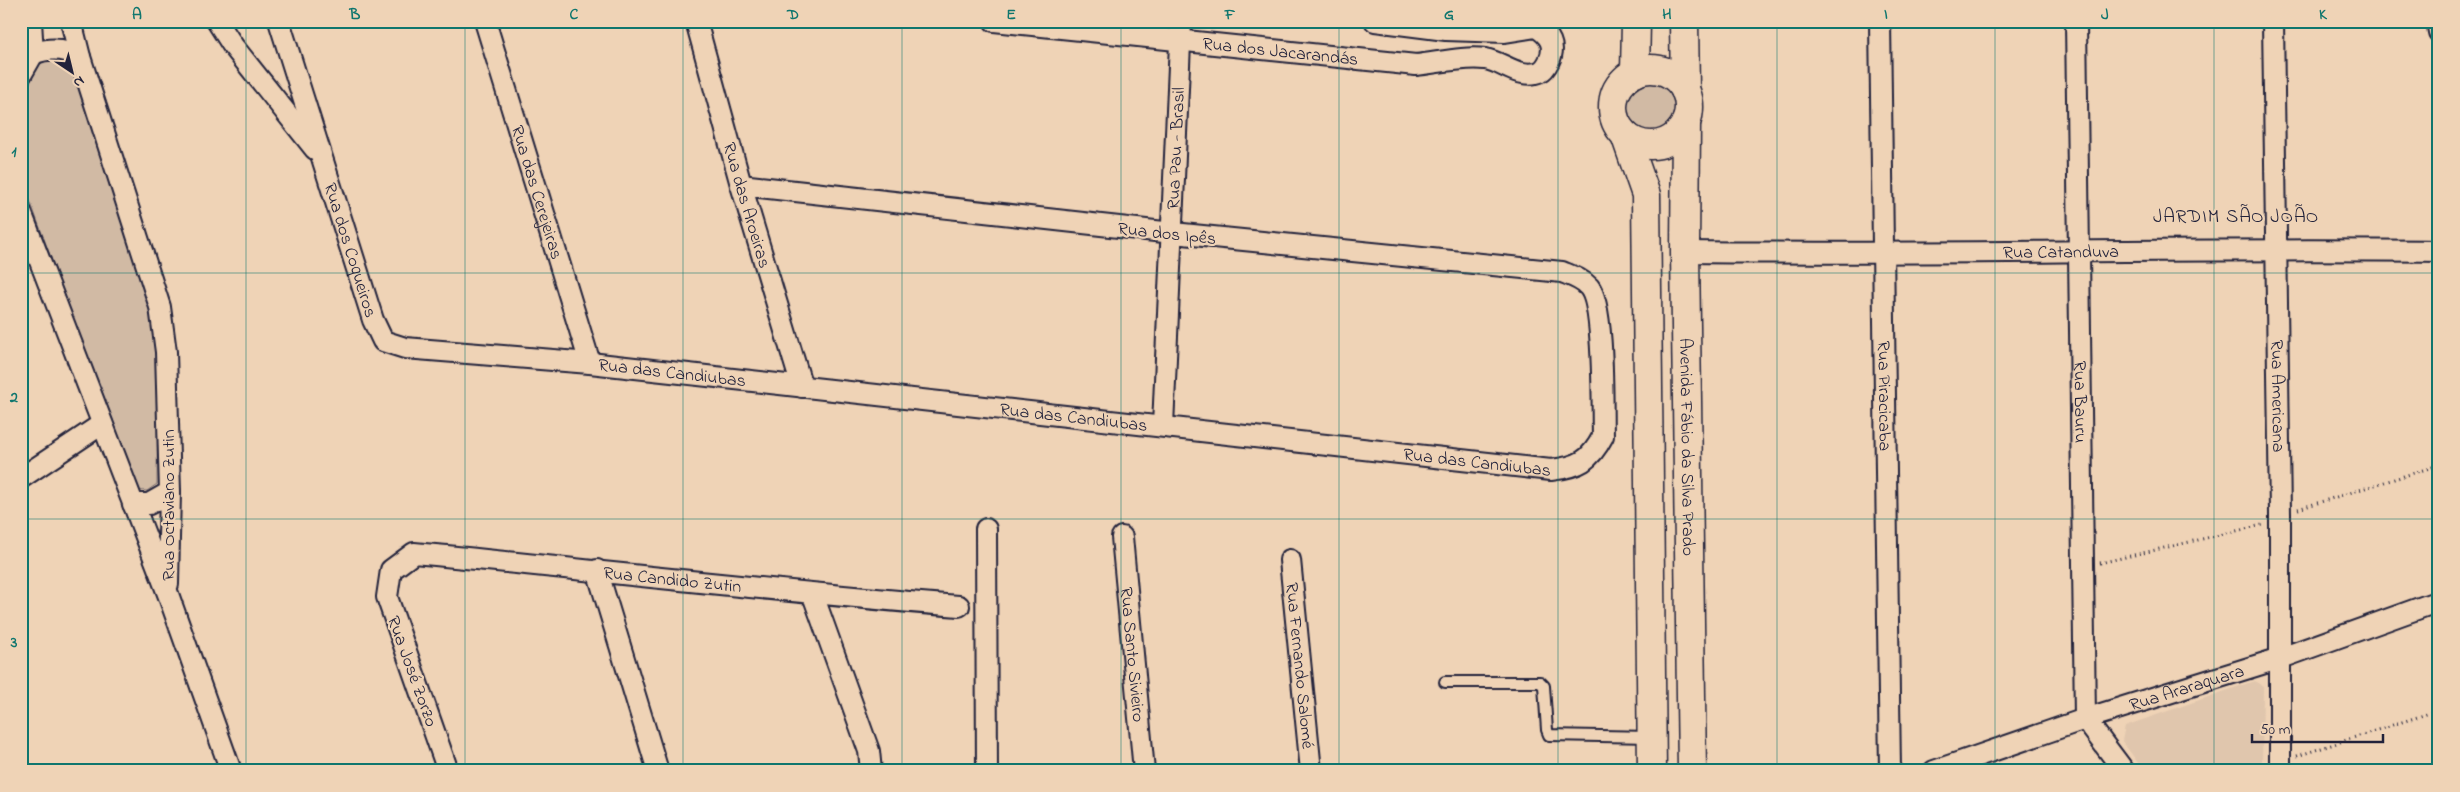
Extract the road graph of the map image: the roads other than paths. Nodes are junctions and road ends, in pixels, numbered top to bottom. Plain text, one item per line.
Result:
1 (31, 21) edge
2 (71, 21) edge
3 (217, 21) edge
4 (279, 21) edge
5 (485, 21) edge
6 (696, 21) edge
7 (994, 21) edge
8 (1181, 21) edge
9 (1375, 21) edge
10 (1636, 21) edge
11 (1684, 21) edge
12 (1880, 21) edge
13 (2076, 21) edge
14 (2273, 21) edge
15 (2437, 21) edge
16 (2439, 32) edge
17 (1181, 41) junction
18 (33, 54) junction
19 (80, 57) junction
20 (1635, 73) junction
21 (21, 75) edge
22 (1685, 90) junction
23 (1686, 122) junction
24 (1625, 135) junction
25 (322, 159) junction
26 (741, 185) junction
27 (21, 212) edge
28 (1173, 234) junction
29 (2276, 249) junction
30 (2439, 251) edge
31 (1685, 252) junction
32 (2079, 253) junction
33 (1882, 254) junction
34 (1590, 288) joint
35 (383, 341) joint
36 (590, 363) junction
37 (802, 387) junction
38 (102, 424) junction
39 (1163, 426) junction
40 (21, 478) edge
41 (170, 492) junction
42 (132, 504) junction
43 (986, 529) dead end
44 (1122, 537) dead end
45 (1290, 560) dead end
46 (391, 570) joint
47 (597, 570) junction
48 (168, 594) junction
49 (813, 595) junction
50 (2439, 601) edge
51 (959, 606) dead end
52 (2281, 658) junction
53 (1445, 682) dead end
54 (2086, 719) junction
55 (1652, 737) junction
56 (2280, 766) edge
57 (231, 771) edge
58 (448, 771) edge
59 (658, 771) edge
60 (871, 771) edge
61 (987, 771) edge
62 (1144, 771) edge
63 (1310, 771) edge
64 (1652, 771) edge
65 (1692, 771) edge
66 (1890, 771) edge
67 (1934, 771) edge
68 (2124, 771) edge

1 - 18 street
2 - 19 street, Rua Octaviano Zutin
3 - 25 street, Rua dos Coqueiros
4 - 25 street, Rua dos Coqueiros
5 - 36 street, Rua das Cerejeiras
6 - 26 street, Rua das Aroeiras
7 - 17 street, Rua dos Jacarandás
8 - 17 street, Rua Pau - Brasil
9 - 17 street, Rua dos Jacarandás
10 - 20 main road
11 - 22 main road
12 - 33 street, Rua Piracicaba
13 - 32 street, Rua Bauru
14 - 29 street, Rua Americana
15 - 16 street
17 - 28 street, Rua Pau - Brasil
18 - 19 street
18 - 21 street
19 - 41 street, Rua Octaviano Zutin
20 - 22 main road
20 - 24 main road
22 - 23 main road
23 - 24 main road
23 - 31 main road, Avenida Fábio da Silva Prado
24 - 55 main road
25 - 35 street, Rua dos Coqueiros
26 - 28 street, Rua dos Ipês
26 - 37 street, Rua das Aroeiras
27 - 38 street, Rua Octaviano Zutin
28 - 34 street, Rua dos Ipês
28 - 39 street, Rua Pau - Brasil
29 - 30 street, Rua Catanduva
29 - 32 street, Rua Catanduva
29 - 52 street, Rua Americana
31 - 33 street, Rua Catanduva
31 - 65 main road, Avenida Fábio da Silva Prado
32 - 33 street, Rua Catanduva
32 - 54 street, Rua Bauru
33 - 66 street, Rua Piracicaba
34 - 39 street, Rua das Candiubas
35 - 36 street, Rua das Candiubas
36 - 37 street, Rua das Candiubas
37 - 39 street, Rua das Candiubas
38 - 40 street
38 - 42 street, Rua Octaviano Zutin
41 - 42 street
41 - 48 street, Rua Octaviano Zutin
42 - 48 street, Rua Octaviano Zutin
43 - 61 street
44 - 62 street, Rua Santo Sivieiro
45 - 63 street, Rua Fernando Salomé
46 - 47 street, Rua Candido Zutin
46 - 58 street, Rua José Zorzo
47 - 49 street, Rua Candido Zutin
47 - 59 street
48 - 57 street
49 - 51 street, Rua Candido Zutin
49 - 60 street
50 - 52 street, Rua Araraquara
52 - 54 street, Rua Araraquara
52 - 56 street, Rua Americana
53 - 55 lane
54 - 67 street, Rua Araraquara
54 - 68 street
55 - 64 main road

